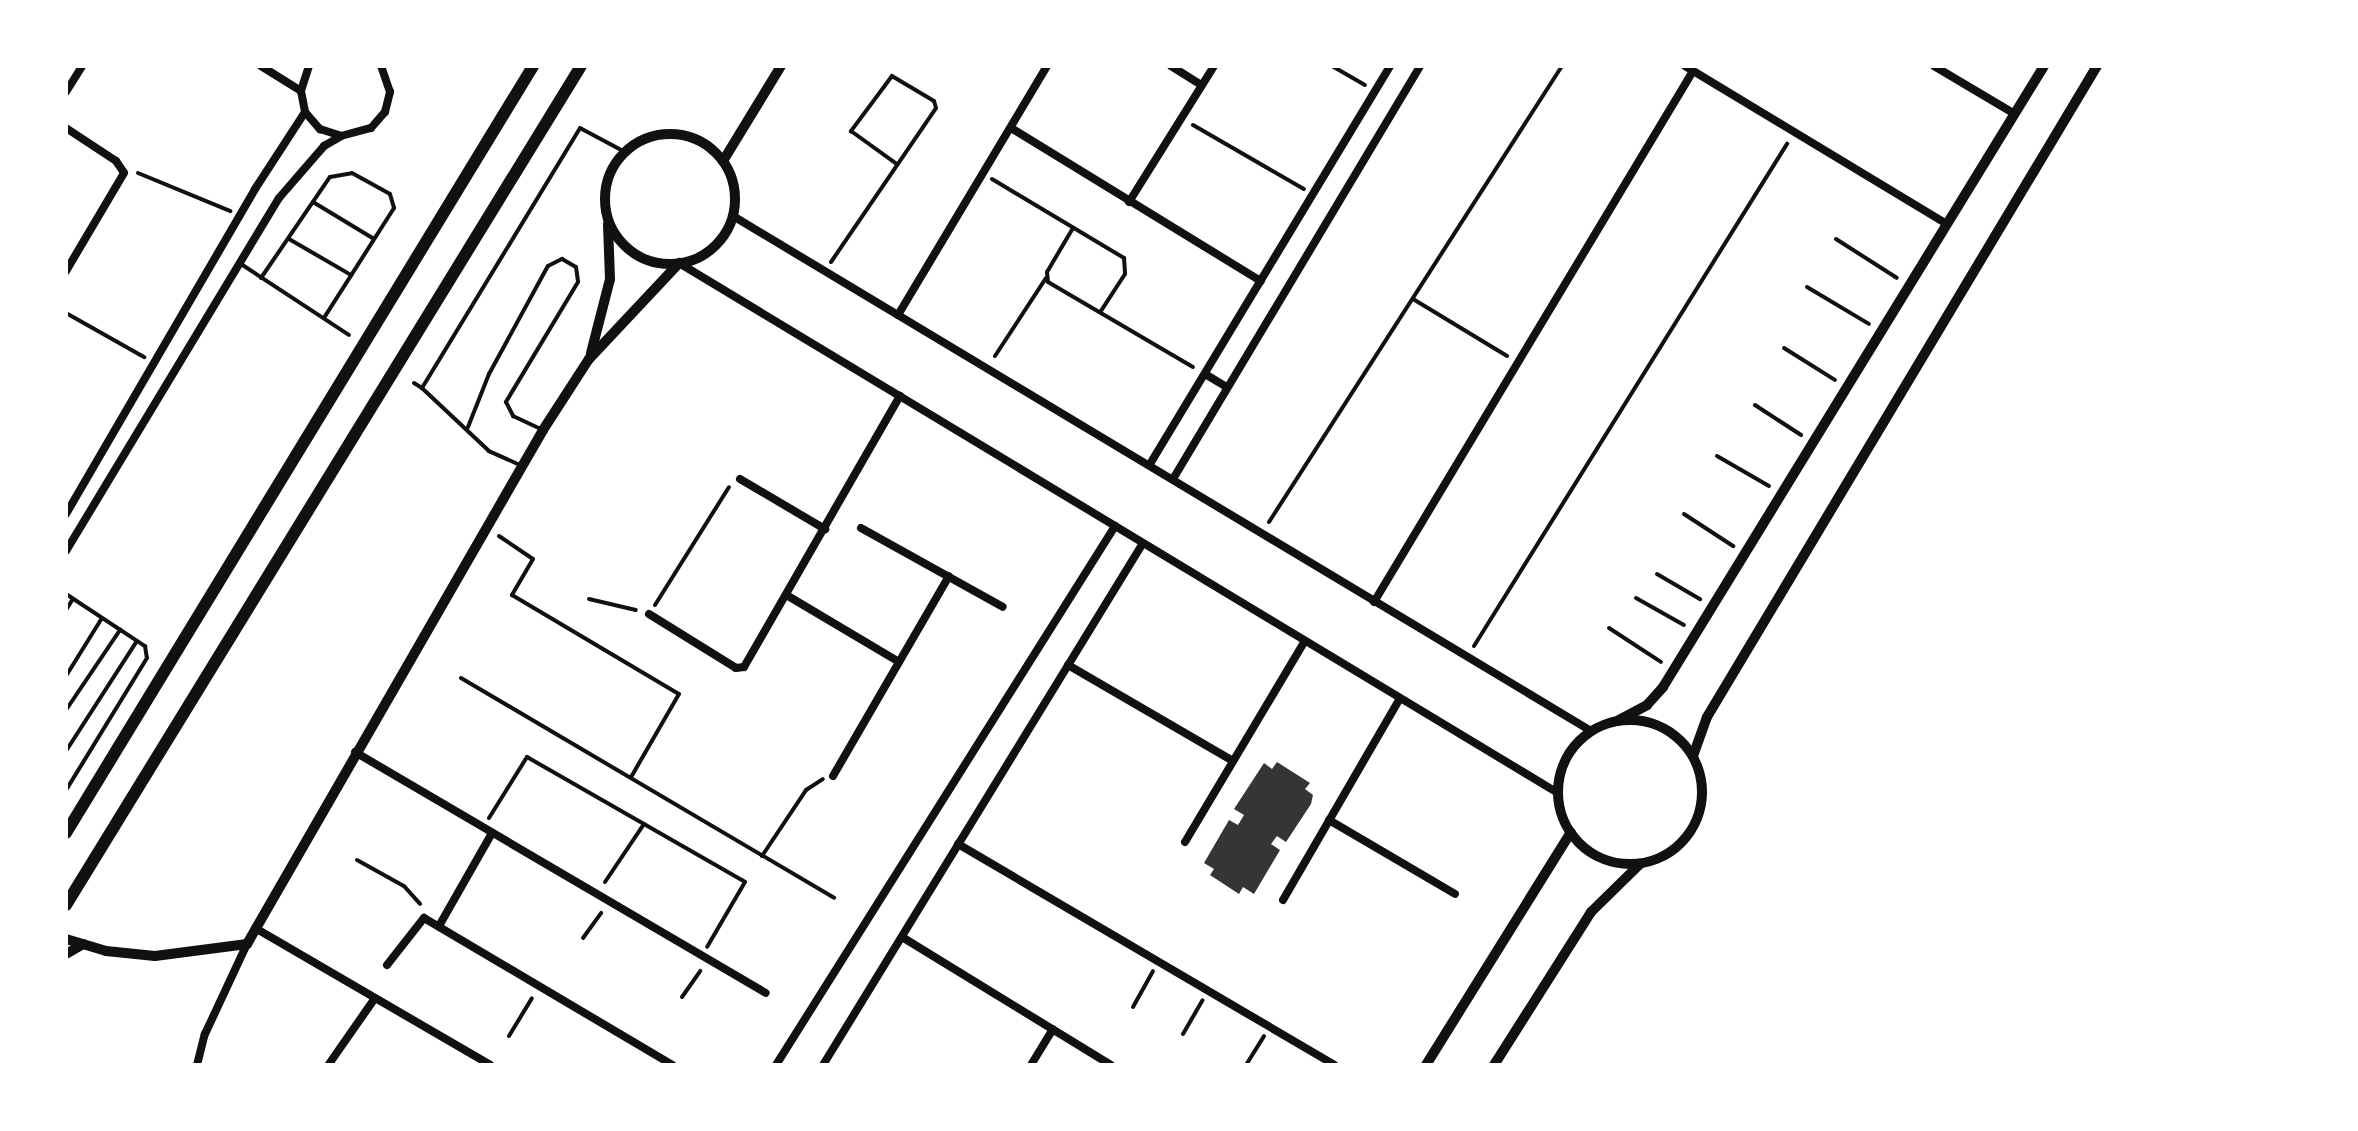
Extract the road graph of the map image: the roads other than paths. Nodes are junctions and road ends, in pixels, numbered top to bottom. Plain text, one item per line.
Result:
1 (82, 66) edge
2 (261, 66) edge
3 (309, 66) edge
4 (533, 66) edge
5 (581, 66) edge
6 (781, 66) edge
7 (1171, 66) edge
8 (1214, 66) edge
9 (1390, 66) edge
10 (1420, 66) edge
11 (1934, 66) edge
12 (2044, 66) edge
13 (2097, 66) edge
14 (384, 68) edge
15 (1042, 68) edge
16 (1689, 68) edge
17 (1202, 85) junction
18 (301, 91) junction
19 (66, 92) edge
20 (305, 112) junction
21 (2015, 114) junction
22 (66, 128) edge
23 (1011, 128) junction
24 (341, 136) junction
25 (625, 152) junction
26 (723, 161) junction
27 (313, 202) junction
28 (1129, 202) junction
29 (607, 216) junction
30 (733, 216) junction
31 (1947, 224) junction
32 (289, 239) junction
33 (374, 239) junction
34 (679, 263) junction
35 (239, 264) junction
36 (66, 271) edge
37 (351, 275) junction
38 (261, 278) junction
39 (1261, 281) junction
40 (898, 315) junction
41 (324, 318) junction
42 (349, 335) dead end
43 (589, 359) junction
44 (1205, 374) junction
45 (414, 383) dead end
46 (1227, 387) junction
47 (422, 388) junction
48 (900, 396) junction
49 (468, 427) junction
50 (543, 430) junction
51 (1150, 464) junction
52 (522, 465) junction
53 (740, 479) road end
54 (1173, 479) junction
55 (66, 514) edge
56 (1115, 526) junction
57 (861, 528) dead end
58 (825, 529) junction
59 (1143, 543) junction
60 (66, 551) edge
61 (949, 576) junction
62 (66, 594) edge
63 (788, 596) junction
64 (73, 599) junction
65 (1374, 602) junction
66 (1003, 607) dead end
67 (66, 610) edge
68 (649, 614) road end
69 (102, 618) junction
70 (120, 630) junction
71 (137, 641) junction
72 (1305, 641) junction
73 (899, 662) junction
74 (1068, 665) junction
75 (66, 676) edge
76 (1400, 698) junction
77 (66, 710) edge
78 (1619, 720) junction
79 (1591, 731) junction
80 (66, 751) edge
81 (355, 752) junction
82 (1693, 756) junction
83 (1233, 761) junction
84 (833, 776) road end
85 (66, 790) edge
86 (1558, 793) junction
87 (1329, 820) junction
88 (487, 830) junction
89 (1571, 832) junction
90 (66, 833) edge
91 (1185, 842) dead end
92 (958, 844) junction
93 (1640, 863) junction
94 (1455, 894) dead end
95 (1283, 900) dead end
96 (66, 905) edge
97 (439, 926) junction
98 (255, 928) junction
99 (902, 937) junction
100 (66, 939) edge
101 (83, 944) junction
102 (247, 944) junction
103 (66, 954) edge
104 (387, 965) dead end
105 (765, 993) dead end
106 (375, 998) junction
107 (1053, 1029) junction
108 (329, 1064) edge
109 (197, 1065) edge
110 (490, 1065) edge
111 (673, 1065) edge
112 (776, 1065) edge
113 (823, 1065) edge
114 (1031, 1065) edge
115 (1111, 1065) edge
116 (1334, 1065) edge
117 (1426, 1065) edge
118 (1494, 1065) edge

1 - 19 street
2 - 18 street
3 - 18 street
4 - 90 main road
5 - 96 main road
6 - 26 street
7 - 17 street
8 - 17 street
9 - 39 street
10 - 46 street
11 - 21 street
12 - 21 street
13 - 82 street
14 - 24 street
15 - 23 street
16 - 31 street
16 - 65 street
17 - 28 street
18 - 20 street
20 - 24 street
20 - 55 street
21 - 31 street
22 - 36 street
23 - 28 street
23 - 40 street
24 - 35 street
25 - 26 street
25 - 29 street
25 - 47 lane
26 - 30 street
27 - 32 lane
27 - 33 lane
27 - 33 lane
28 - 39 street
29 - 34 street
29 - 43 street
30 - 34 street
30 - 40 street
31 - 78 street
32 - 37 lane
32 - 38 lane
33 - 37 lane
34 - 43 street
34 - 48 street
35 - 38 lane
35 - 60 street
37 - 41 lane
38 - 41 lane
39 - 44 street
40 - 51 street
41 - 42 lane
43 - 50 street
44 - 46 street
44 - 51 street
45 - 47 lane
46 - 54 street
47 - 49 lane
48 - 56 street
48 - 58 street
49 - 50 lane
49 - 52 lane
50 - 52 street
51 - 54 street
52 - 81 street
53 - 58 street
54 - 65 street
56 - 59 street
56 - 112 street
57 - 61 street
58 - 63 street
59 - 72 street
59 - 74 street
61 - 66 street
61 - 73 street
62 - 64 lane
63 - 68 street
63 - 73 street
64 - 67 lane
64 - 69 lane
65 - 79 street
69 - 70 lane
69 - 75 lane
70 - 71 lane
70 - 77 lane
71 - 80 lane
71 - 85 lane
72 - 76 street
72 - 83 street
73 - 84 street
74 - 83 street
74 - 92 street
76 - 86 street
76 - 87 street
78 - 79 street
78 - 82 street
79 - 86 street
81 - 88 street
81 - 98 street
82 - 93 street
83 - 91 street
86 - 89 street
87 - 94 street
87 - 95 street
88 - 97 street
88 - 105 street
89 - 93 street
89 - 117 street
92 - 99 street
92 - 116 street
93 - 118 street
97 - 104 street
97 - 111 street
98 - 102 street
98 - 106 street
99 - 107 street
99 - 113 street
100 - 101 street
101 - 102 street
101 - 103 street
102 - 109 street
106 - 108 street
106 - 110 street
107 - 114 street
107 - 115 street

